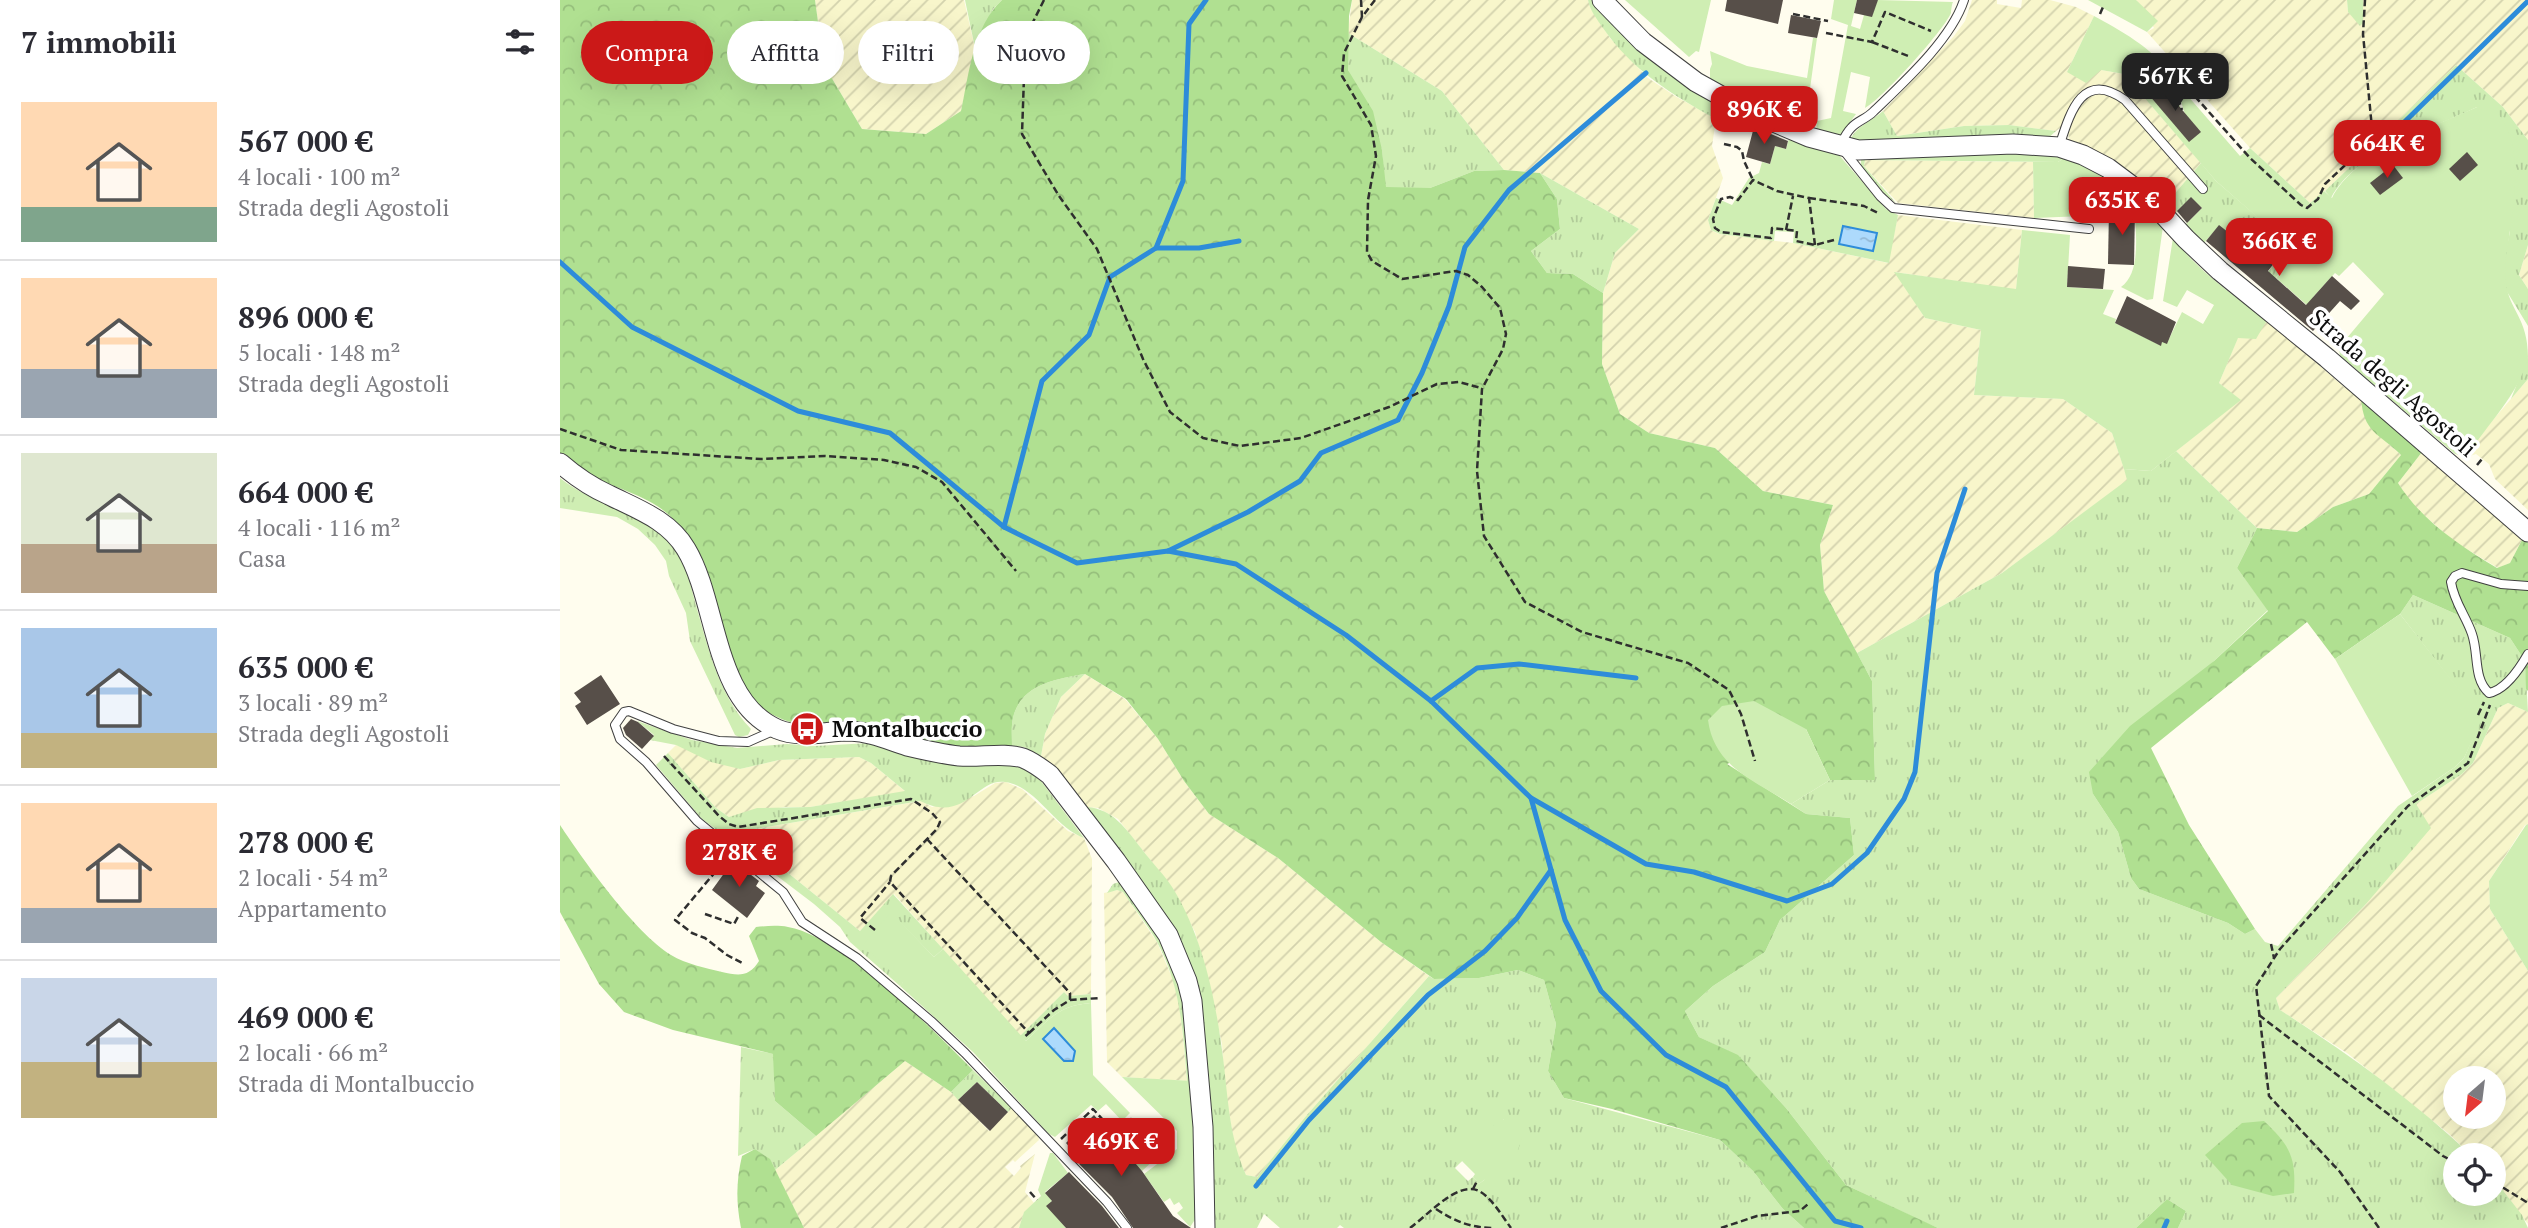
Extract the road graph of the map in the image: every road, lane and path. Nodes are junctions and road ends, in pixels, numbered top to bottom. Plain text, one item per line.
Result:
1 (1044, 0) edge
2 (1361, 0) edge
3 (1375, 0) edge
4 (1602, 0) edge
5 (1964, 0) edge
6 (2365, 0) edge
7 (2103, 7) dead end
8 (1793, 14) dead end
9 (2100, 14) dead end
10 (1362, 17) junction
11 (1828, 21) dead end
12 (1826, 33) dead end
13 (1943, 37) junction
14 (1872, 42) junction
15 (1922, 61) junction
16 (2182, 110) dead end
17 (1724, 144) dead end
18 (1840, 146) junction
19 (2059, 147) junction
20 (1754, 180) junction
21 (2203, 189) dead end
22 (1793, 196) junction
23 (1809, 198) junction
24 (1881, 215) dead end
25 (2089, 229) dead end
26 (1786, 230) junction
27 (1834, 240) dead end
28 (1815, 245) junction
29 (1482, 388) junction
30 (560, 429) edge
31 (560, 463) edge
32 (2528, 532) edge
33 (1016, 571) dead end
34 (2528, 586) edge
35 (2528, 654) edge
36 (2495, 692) junction
37 (778, 729) junction
38 (664, 756) dead end
39 (1755, 761) dead end
40 (2404, 802) dead end
41 (2408, 806) junction
42 (927, 839) junction
43 (716, 871) dead end
44 (890, 882) junction
45 (705, 914) dead end
46 (739, 915) dead end
47 (874, 930) dead end
48 (2272, 944) dead end
49 (2274, 958) junction
50 (744, 964) dead end
51 (1100, 998) dead end
52 (1070, 1000) junction
53 (2259, 1016) junction
54 (1029, 1033) junction
55 (1023, 1038) dead end
56 (1154, 1126) dead end
57 (1145, 1135) junction
58 (1140, 1139) junction
59 (1055, 1147) junction
60 (2443, 1156) edge
61 (1477, 1181) dead end
62 (1472, 1189) junction
63 (2506, 1189) edge
64 (1030, 1192) dead end
65 (1037, 1200) dead end
66 (2528, 1203) edge
67 (1808, 1204) dead end
68 (1435, 1208) junction
69 (1127, 1228) edge
70 (1205, 1228) edge
71 (1410, 1228) edge
72 (1495, 1228) edge
73 (1511, 1228) edge
74 (1721, 1228) edge
75 (2379, 1228) edge

1 - 29 path
2 - 10 path
3 - 10 path
4 - 18 street, Strada degli Agostoli
5 - 13 lane
6 - 16 path
7 - 9 path
8 - 11 path
10 - 29 path
12 - 14 path
13 - 14 path
13 - 15 lane
14 - 15 path
15 - 18 lane
17 - 20 path
18 - 19 street, Strada degli Agostoli
18 - 25 lane
19 - 21 lane
19 - 32 street, Strada degli Agostoli
20 - 22 path
20 - 26 path
22 - 23 path
22 - 26 path
23 - 24 path
23 - 28 path
26 - 28 path
27 - 28 path
29 - 39 path
30 - 33 path
31 - 37 street
34 - 36 lane
35 - 36 lane
36 - 41 path
37 - 59 lane
37 - 70 street
38 - 42 path
40 - 41 path
41 - 49 path
42 - 44 path
42 - 52 path
43 - 50 path
44 - 47 path
44 - 54 path
45 - 46 path
48 - 49 path
49 - 53 path
51 - 52 path
52 - 54 path
53 - 60 path
53 - 75 path
54 - 55 path
56 - 57 path
57 - 58 path
57 - 58 path
58 - 59 path
59 - 69 lane
61 - 62 path
62 - 68 path
62 - 73 path
63 - 66 path
64 - 65 path
67 - 74 path
68 - 71 path
68 - 72 path

